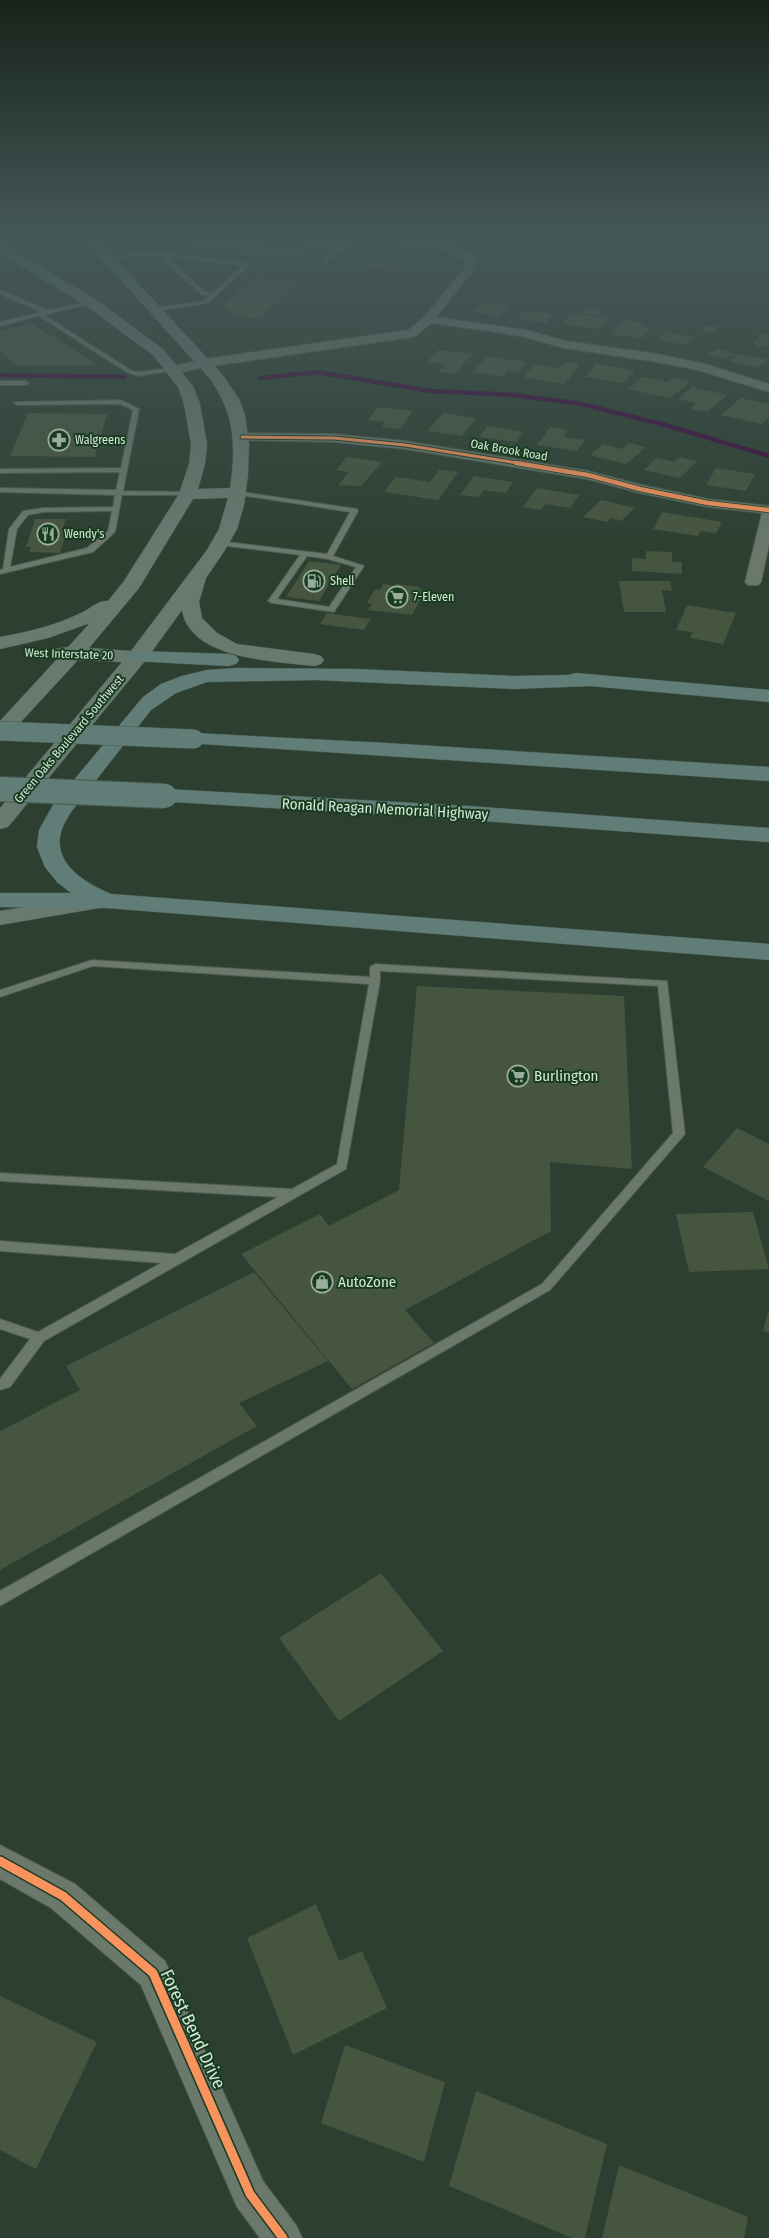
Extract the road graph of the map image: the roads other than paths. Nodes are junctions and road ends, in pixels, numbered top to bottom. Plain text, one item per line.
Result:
1 (85, 343) edge
2 (147, 343) edge
3 (187, 343) edge
4 (341, 343) edge
5 (564, 344) joint
6 (527, 346) dead end
7 (205, 363) junction
8 (173, 370) junction
9 (0, 383) edge
10 (26, 383) dead end
11 (769, 388) edge
12 (17, 403) dead end
13 (242, 437) junction
14 (124, 470) junction
15 (0, 471) edge
16 (0, 490) edge
17 (119, 492) junction
18 (236, 493) junction
19 (188, 494) junction
20 (116, 508) junction
21 (769, 512) edge
22 (219, 543) junction
23 (305, 552) junction
24 (329, 557) junction
25 (3, 571) edge
26 (199, 574) junction
27 (752, 582) dead end
28 (132, 584) junction
29 (0, 643) edge
30 (0, 652) edge
31 (73, 653) junction
32 (138, 657) junction
33 (314, 660) junction
34 (594, 680) junction
35 (769, 696) edge
36 (0, 732) edge
37 (769, 774) edge
38 (0, 790) edge
39 (0, 822) edge
40 (769, 835) edge
41 (0, 900) edge
42 (106, 901) junction
43 (0, 918) edge
44 (769, 952) edge
45 (375, 981) junction
46 (0, 994) edge
47 (0, 1178) edge
48 (292, 1194) junction
49 (0, 1246) edge
50 (176, 1259) junction
51 (0, 1324) edge
52 (39, 1337) junction
53 (0, 1385) edge
54 (0, 1599) edge
55 (0, 1861) edge
56 (283, 2238) edge

1 - 8 lane
2 - 8 main road
3 - 7 main road
4 - 7 street
5 - 6 street
5 - 11 street
7 - 8 street
7 - 13 main road
8 - 19 main road
9 - 10 lane
12 - 14 lane
13 - 18 main road
13 - 21 street, Oak Brook Road
14 - 15 lane
14 - 17 lane
16 - 17 lane
17 - 19 lane
17 - 20 lane
18 - 19 main road
18 - 22 main road
18 - 24 lane
19 - 28 main road
20 - 25 lane
20 - 25 lane
21 - 27 street
22 - 23 lane
22 - 26 main road
23 - 24 lane
23 - 24 lane
26 - 32 main road, Green Oaks Boulevard Southwest
26 - 33 main road
28 - 29 main road
28 - 31 main road
30 - 31 main road, West Interstate 20
31 - 32 main road, West Interstate 20
31 - 36 main road
32 - 33 highway
32 - 39 main road, Green Oaks Boulevard Southwest
33 - 34 highway
34 - 35 highway
34 - 42 highway
36 - 37 highway, bridge
38 - 40 highway, Ronald Reagan Memorial Highway, bridge
41 - 42 highway
42 - 43 main road
42 - 44 highway
45 - 46 lane
45 - 48 lane
45 - 54 lane
47 - 48 lane
48 - 50 lane
49 - 50 lane
50 - 52 lane
51 - 52 lane
52 - 53 lane
55 - 56 street, Forest Bend Drive

